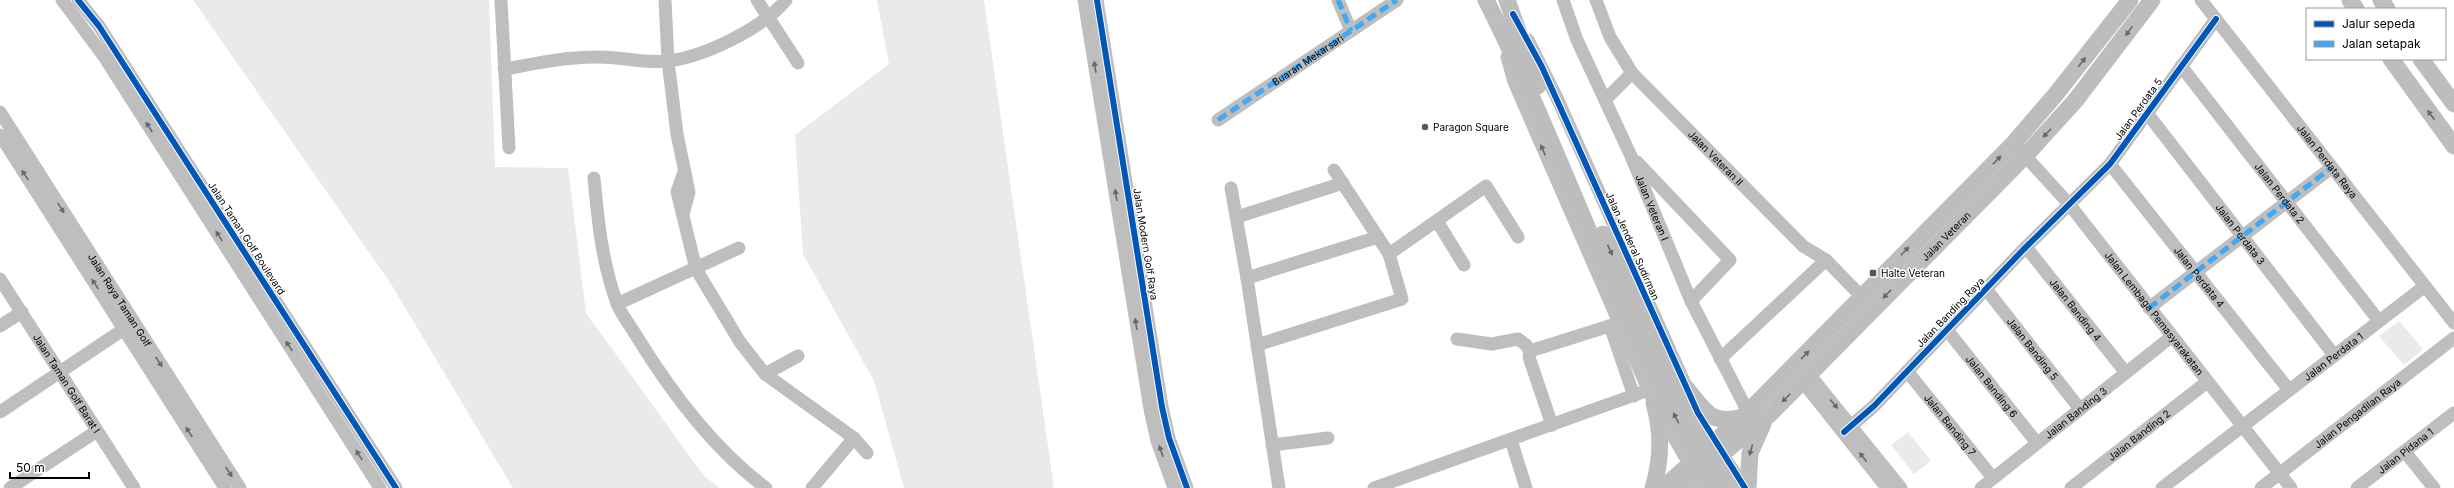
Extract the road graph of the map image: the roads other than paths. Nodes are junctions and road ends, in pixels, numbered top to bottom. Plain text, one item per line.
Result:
1 (62, 0) edge
2 (78, 0) edge
3 (501, 0) edge
4 (665, 0) edge
5 (757, 0) edge
6 (1084, 0) edge
7 (1097, 0) edge
8 (1338, 0) edge
9 (1486, 0) edge
10 (1563, 0) edge
11 (1596, 0) edge
12 (2130, 0) edge
13 (2152, 0) edge
14 (2201, 0) edge
15 (2380, 0) edge
16 (788, 1) edge
17 (1394, 1) edge
18 (2386, 8) edge
19 (1512, 12) edge
20 (768, 16) junction
21 (2216, 19) junction
22 (1499, 26) junction
23 (1351, 31) junction
24 (110, 55) junction
25 (2392, 60) edge
26 (2423, 60) edge
27 (668, 61) junction
28 (798, 63) dead end
29 (2181, 66) junction
30 (504, 69) junction
31 (1632, 73) junction
32 (1605, 100) junction
33 (2454, 104) edge
34 (0, 112) edge
35 (2147, 113) junction
36 (1218, 120) dead end
37 (5, 139) edge
38 (2013, 144) junction
39 (2454, 146) edge
40 (509, 148) dead end
41 (1631, 156) junction
42 (2025, 156) junction
43 (2110, 164) junction
44 (2331, 168) junction
45 (1334, 170) dead end
46 (594, 178) dead end
47 (1343, 183) junction
48 (1231, 188) dead end
49 (2286, 203) junction
50 (2069, 204) junction
51 (1237, 217) junction
52 (1436, 221) junction
53 (1378, 237) junction
54 (1518, 237) dead end
55 (2242, 238) junction
56 (2026, 247) junction
57 (739, 248) dead end
58 (1389, 254) junction
59 (1826, 260) junction
60 (1464, 265) dead end
61 (1891, 265) junction
62 (696, 269) junction
63 (2198, 272) junction
64 (1904, 276) junction
65 (1247, 278) junction
66 (0, 279) edge
67 (2425, 286) junction
68 (1986, 289) junction
69 (1861, 296) junction
70 (1691, 301) junction
71 (617, 304) junction
72 (2149, 308) junction
73 (22, 312) junction
74 (2379, 321) junction
75 (2454, 323) edge
76 (1615, 324) junction
77 (0, 326) edge
78 (128, 326) junction
79 (1947, 330) junction
80 (2171, 337) junction
81 (2454, 338) edge
82 (1457, 339) dead end
83 (1257, 345) junction
84 (1530, 351) junction
85 (2334, 355) junction
86 (798, 356) dead end
87 (1720, 359) junction
88 (1907, 371) junction
89 (60, 373) junction
90 (2126, 373) junction
91 (765, 374) junction
92 (1806, 377) junction
93 (1683, 382) junction
94 (2207, 382) junction
95 (2289, 390) junction
96 (1634, 396) junction
97 (1652, 397) junction
98 (2080, 409) junction
99 (0, 412) edge
100 (1746, 415) junction
101 (1768, 415) junction
102 (2452, 417) edge
103 (1552, 425) junction
104 (2241, 427) junction
105 (1848, 429) junction
106 (97, 431) junction
107 (854, 438) junction
108 (1328, 438) dead end
109 (1511, 440) junction
110 (2038, 443) junction
111 (1272, 445) junction
112 (1718, 448) junction
113 (2405, 452) junction
114 (867, 453) dead end
115 (2280, 474) junction
116 (1696, 476) edge
117 (1993, 478) junction
118 (2361, 487) edge
119 (10, 488) edge
120 (133, 488) edge
121 (225, 488) edge
122 (240, 488) edge
123 (380, 488) edge
124 (396, 488) edge
125 (766, 488) edge
126 (812, 488) edge
127 (1174, 488) edge
128 (1187, 488) edge
129 (1279, 488) edge
130 (1374, 488) edge
131 (1526, 488) edge
132 (1653, 488) edge
133 (1663, 488) edge
134 (1681, 488) edge
135 (1716, 488) edge
136 (1730, 488) edge
137 (1745, 488) edge
138 (1748, 488) edge
139 (1887, 488) edge
140 (1901, 488) edge
141 (1981, 488) edge
142 (2072, 488) edge
143 (2162, 488) edge
144 (2261, 488) edge
145 (2291, 488) edge
146 (2434, 488) edge

1 - 24 street, Jalan Taman Golf Boulevard
2 - 24 street, Jalan Taman Golf Boulevard
3 - 30 street
4 - 27 street
5 - 20 street
127 -> 6 street
7 - 128 street, Jalan Modern Golf Raya
8 - 23 street
9 - 22 main road
10 - 32 street, Jalan Veteran I
11 - 31 street, Jalan Veteran II
38 -> 12 main road, Jalan Veteran
13 -> 42 main road, Jalan Veteran
14 - 21 street, Jalan Perdata Raya
15 - 18 main road
16 - 20 street
17 - 23 street, Buaran Mekarsari
19 - 93 street, Jalan Jenderal Sudirman
19 -> 136 main road, Jalan Jenderal Sudirman
20 - 27 street
20 - 28 street
21 - 29 street, Jalan Perdata 5
21 - 44 street, Jalan Perdata Raya
76 -> 22 street
135 -> 22 main road
23 - 36 street, Buaran Mekarsari
123 -> 24 street, Jalan Taman Golf Boulevard
24 - 124 street, Jalan Taman Golf Boulevard
39 -> 25 main road
26 - 33 main road
27 - 30 street
27 - 62 street
29 - 35 street, Jalan Perdata 5
29 - 49 street, Jalan Perdata 2
30 - 40 street
31 - 32 street
31 - 59 street, Jalan Veteran II
32 - 41 street, Jalan Veteran I
34 - 37 street, Jalan Raya Taman Golf
35 - 43 street, Jalan Perdata 5
35 - 55 street, Jalan Perdata 3
37 - 78 street, Jalan Raya Taman Golf
38 - 42 street, Jalan Lembaga Pemasyarakatan
61 -> 38 main road, Jalan Veteran
41 - 70 street, Jalan Veteran I
41 - 70 street
42 - 50 street, Jalan Lembaga Pemasyarakatan
42 - 64 main road, Jalan Veteran
43 - 50 street, Jalan Perdata 5
43 - 63 street, Jalan Perdata 4
44 - 49 street
44 - 67 street, Jalan Perdata Raya
45 - 47 street
46 - 71 street
47 - 51 street
47 - 53 street
48 - 51 street
49 - 55 street
49 - 74 street, Jalan Perdata 2
50 - 56 street, Jalan Banding Raya
50 - 72 street, Jalan Lembaga Pemasyarakatan
51 - 65 street
52 - 54 street
52 - 58 street
52 - 60 street
53 - 58 street
53 - 65 street
55 - 63 street
55 - 85 street, Jalan Perdata 3
56 - 68 street, Jalan Banding Raya
56 - 90 street, Jalan Banding 4
57 - 62 street
58 - 83 street
59 - 69 street, Jalan Veteran II
59 - 87 street
61 - 64 main road
61 - 69 main road, Jalan Veteran
62 - 71 street
62 - 91 street
63 - 72 street
63 - 95 street, Jalan Perdata 4
64 -> 92 main road, Jalan Veteran
65 - 83 street
66 - 73 street, Jalan Taman Golf Barat I
67 - 74 street, Jalan Perdata 1
67 - 75 street, Jalan Perdata Raya
68 - 79 street, Jalan Banding Raya
68 - 98 street, Jalan Banding 5
100 -> 69 main road, Jalan Veteran
70 - 87 street, Jalan Veteran I
71 - 125 street
72 - 80 street, Jalan Lembaga Pemasyarakatan
73 - 77 street
73 - 89 street, Jalan Taman Golf Barat I
74 - 85 street, Jalan Perdata 1
76 - 84 street
76 - 96 street
76 - 97 street
78 - 89 street
121 -> 78 street, Jalan Raya Taman Golf
78 -> 122 street, Jalan Raya Taman Golf
79 - 88 street, Jalan Banding Raya
79 - 110 street, Jalan Banding 6
80 - 90 street, Jalan Banding 3
80 - 94 street, Jalan Lembaga Pemasyarakatan
81 - 115 street, Jalan Pengadilan Raya
82 - 84 street
83 - 111 street
84 - 103 street
85 - 95 street, Jalan Perdata 1
86 - 91 street
87 - 100 street, Jalan Veteran I
88 - 105 street, Jalan Banding Raya
88 - 117 street, Jalan Banding 7
89 - 99 street
89 - 106 street, Jalan Taman Golf Barat I
90 - 98 street, Jalan Banding 3
91 - 107 street
92 -> 101 main road, Jalan Veteran
92 - 105 street
93 - 97 street
93 - 100 main road
93 - 112 street, Jalan Jenderal Sudirman
94 - 104 street, Jalan Lembaga Pemasyarakatan
94 - 142 street, Jalan Banding 2
95 - 104 street, Jalan Perdata 1
96 - 97 street
96 - 103 street
97 - 116 street
97 - 132 main road
98 - 110 street, Jalan Banding 3
100 - 112 main road, Jalan Veteran
101 - 112 main road, Jalan Veteran
101 -> 138 main road
102 - 113 street, Jalan Pidana 1
103 - 109 street
104 - 115 street, Jalan Lembaga Pemasyarakatan
104 - 143 street, Jalan Perdata 1
139 -> 105 street
105 - 140 street
106 - 119 street
106 - 120 street, Jalan Taman Golf Barat I
107 - 114 street
107 - 126 street
108 - 111 street
109 - 130 street
109 - 131 street
110 - 117 street, Jalan Banding 3
111 - 129 street
112 - 116 main road
112 - 137 street, Jalan Jenderal Sudirman
113 - 118 street, Jalan Pidana 1
113 - 146 street
115 - 144 street, Jalan Pengadilan Raya
115 - 145 street, Jalan Lembaga Pemasyarakatan
116 - 133 main road
116 - 134 main road
117 - 141 street, Jalan Banding 3

